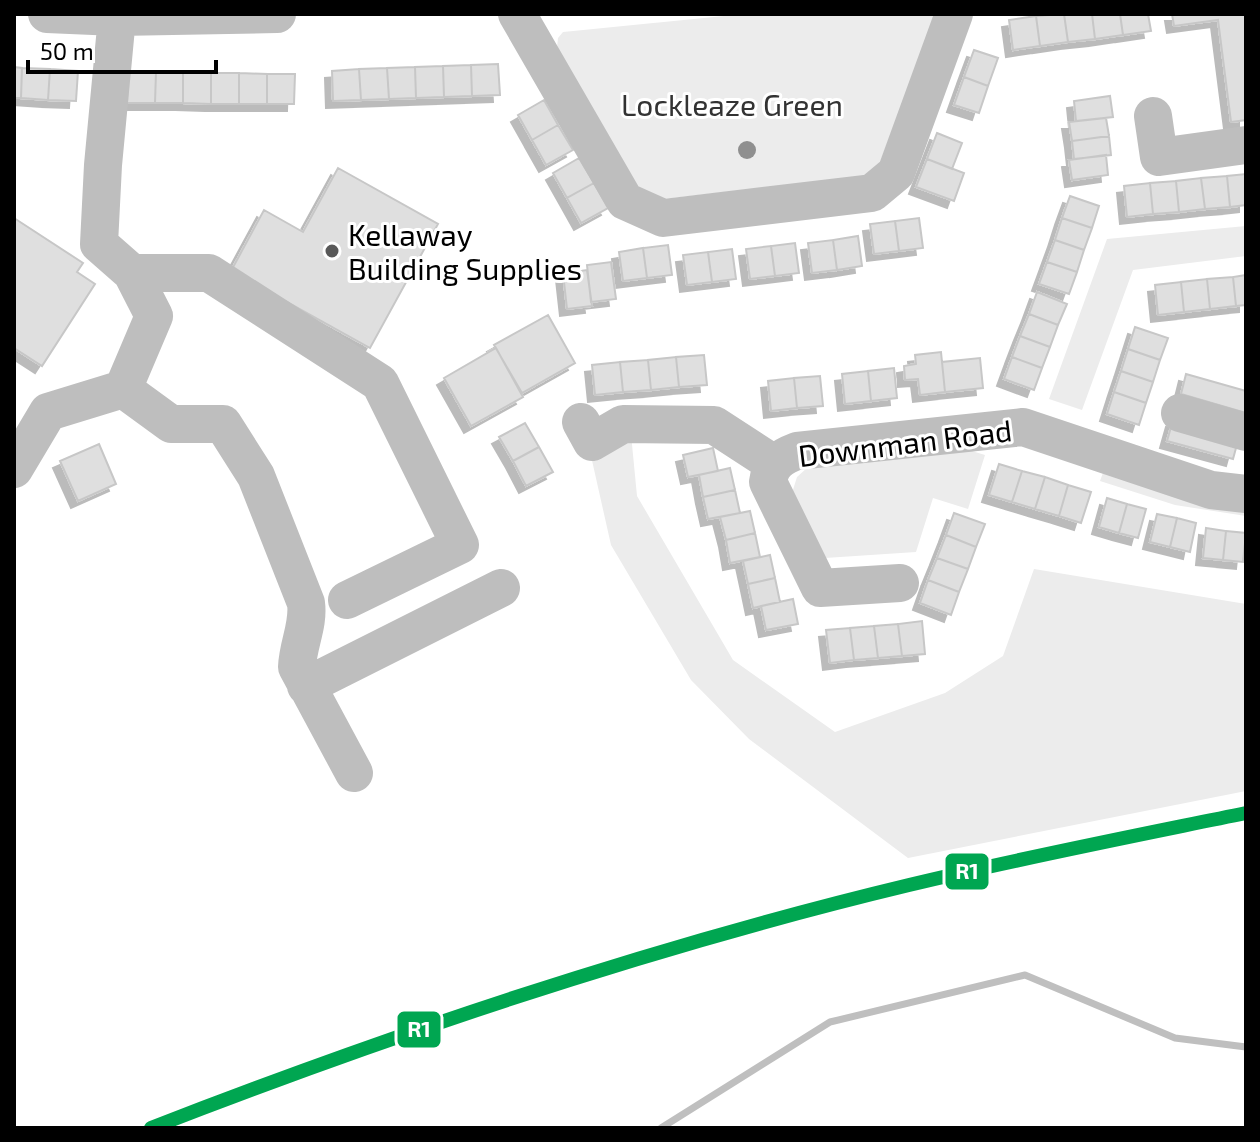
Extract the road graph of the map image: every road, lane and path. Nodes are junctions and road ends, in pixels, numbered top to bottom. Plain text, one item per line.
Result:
1 (47, 14) edge
2 (277, 14) edge
3 (517, 14) edge
4 (954, 14) edge
5 (117, 17) junction
6 (1153, 116) dead end
7 (1246, 145) edge
8 (132, 273) junction
9 (123, 389) junction
10 (1180, 413) dead end
11 (581, 422) dead end
12 (1246, 432) edge
13 (1246, 438) edge
14 (774, 464) junction
15 (14, 469) edge
16 (1246, 473) edge
17 (1246, 494) edge
18 (900, 583) dead end
19 (501, 588) dead end
20 (347, 600) dead end
21 (306, 686) junction
22 (354, 773) dead end

1 - 5 street
2 - 5 street
3 - 4 street
5 - 8 street
6 - 7 street
8 - 9 street
8 - 20 street
9 - 15 street
9 - 21 street
10 - 12 street
11 - 14 street
13 - 16 street
14 - 17 street, Downman Road
14 - 18 street, Downman Road
19 - 21 street
21 - 22 street

